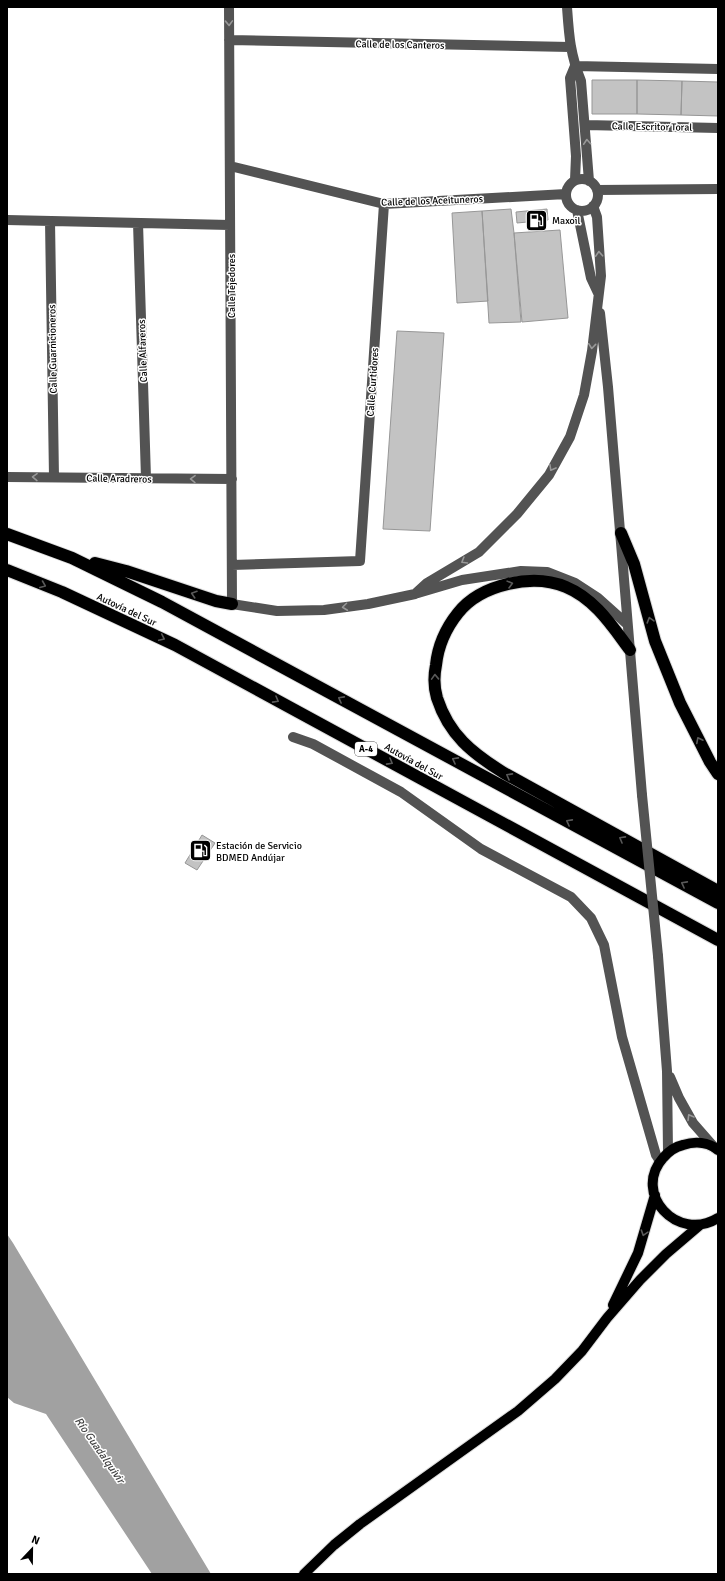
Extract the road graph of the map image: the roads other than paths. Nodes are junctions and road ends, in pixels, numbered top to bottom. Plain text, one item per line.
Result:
1 (229, 7) edge
2 (567, 7) edge
3 (230, 40) junction
4 (570, 47) junction
5 (575, 66) junction
6 (718, 68) edge
7 (586, 125) junction
8 (718, 128) edge
9 (230, 166) junction
10 (575, 180) junction
11 (589, 181) junction
12 (718, 189) edge
13 (597, 190) junction
14 (566, 194) junction
15 (384, 204) junction
16 (593, 206) junction
17 (577, 210) junction
18 (7, 220) edge
19 (50, 221) junction
20 (138, 223) junction
21 (230, 225) junction
22 (598, 293) junction
23 (7, 476) edge
24 (54, 477) junction
25 (146, 478) junction
26 (232, 479) junction
27 (620, 533) junction
28 (7, 534) edge
29 (72, 558) junction
30 (232, 565) junction
31 (7, 570) edge
32 (415, 594) junction
33 (232, 604) junction
34 (627, 624) junction
35 (630, 650) junction
36 (293, 737) dead end
37 (718, 774) edge
38 (718, 891) edge
39 (718, 903) edge
40 (718, 940) edge
41 (667, 1071) junction
42 (716, 1149) edge
43 (668, 1152) junction
44 (660, 1161) junction
45 (655, 1195) junction
46 (718, 1218) edge
47 (700, 1225) junction
48 (607, 1318) junction
49 (304, 1574) edge

1 -> 3 street, Calle Tejedores
2 - 4 street
3 - 4 street, Calle de los Canteros
3 - 9 street, Calle Tejedores
4 - 5 street
5 - 6 street
5 - 7 street
5 - 10 street
7 - 8 street, Calle Escritor Toral
11 -> 7 street
9 - 15 street, Calle de los Aceituneros
9 - 21 street, Calle Tejedores
10 - 11 street
10 - 14 street
11 - 13 street
12 - 13 street
13 - 16 street
14 - 15 street, Calle de los Aceituneros
14 - 17 street
15 - 30 street, Calle Curtidores
16 - 17 street
22 -> 16 street
17 - 22 street
18 - 19 street
19 - 20 street
19 - 24 street, Calle Guarnicioneros
20 - 21 street
20 - 25 street, Calle Alfareros
21 - 26 street, Calle Tejedores
22 - 27 street
22 -> 32 street
24 -> 23 street, Calle Aradreros
24 - 25 street, Calle Aradreros
26 -> 25 street, Calle Aradreros
26 - 30 street, Calle Tejedores
27 - 34 street
37 -> 27 highway
28 - 29 highway, Autovía del Sur
33 -> 29 highway
39 -> 29 highway, Autovía del Sur
30 - 33 street, Calle Tejedores
31 -> 40 highway, Autovía del Sur / A-4
32 -> 33 street
32 - 34 street
34 - 35 street
38 -> 35 highway
35 - 41 street, bridge
36 - 44 street
42 -> 41 street
41 - 43 street
42 - 43 main road
43 - 44 main road
44 - 45 main road
45 - 47 main road
45 -> 48 main road
46 - 47 main road
47 - 48 main road
48 - 49 main road

